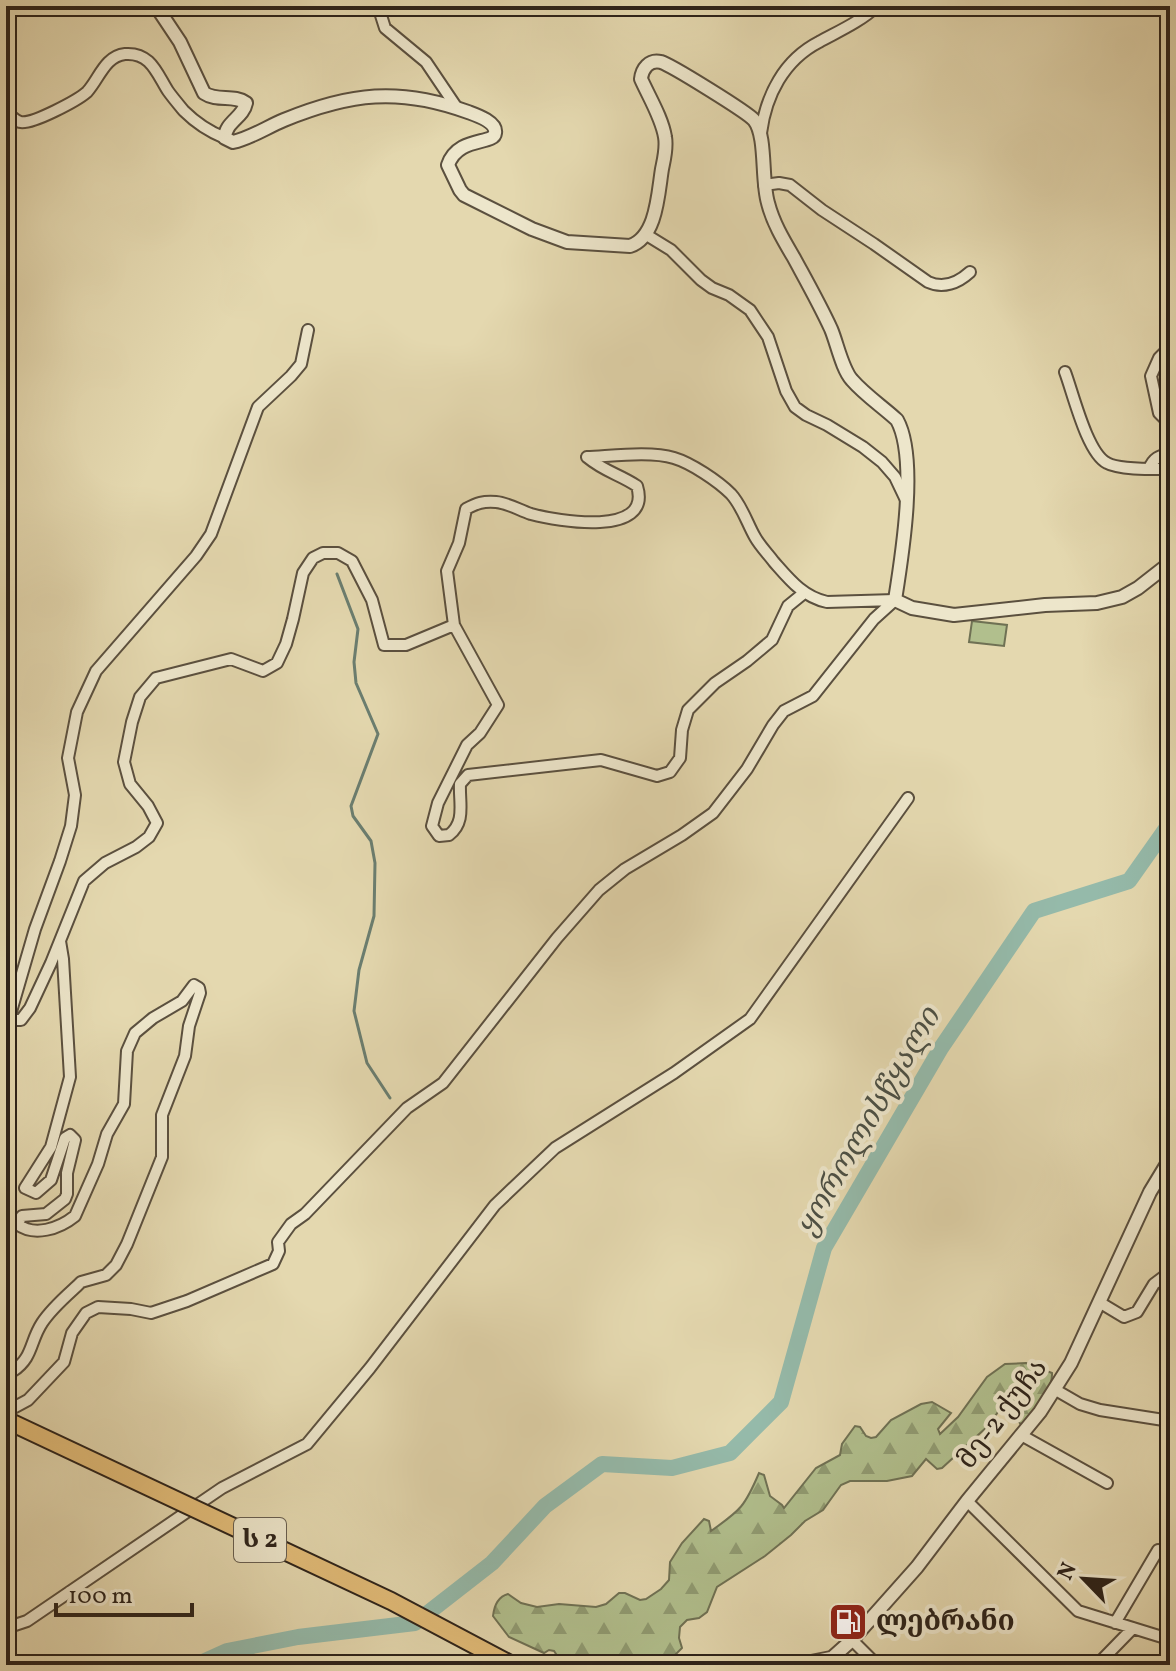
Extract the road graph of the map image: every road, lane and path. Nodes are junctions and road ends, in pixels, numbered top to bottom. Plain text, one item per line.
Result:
1 (156, 6) edge
2 (378, 6) edge
3 (877, 6) edge
4 (6, 57) edge
5 (6, 67) edge
6 (457, 108) junction
7 (6, 110) edge
8 (761, 133) junction
9 (225, 138) junction
10 (764, 185) junction
11 (645, 234) junction
12 (970, 272) dead end
13 (308, 330) dead end
14 (1170, 354) edge
15 (1065, 372) dead end
16 (1170, 419) edge
17 (1170, 453) edge
18 (1149, 469) junction
19 (1170, 469) edge
20 (907, 502) junction
21 (1170, 563) edge
22 (804, 593) junction
23 (895, 600) junction
24 (454, 625) junction
25 (908, 798) dead end
26 (60, 941) junction
27 (1170, 1159) edge
28 (1170, 1272) edge
29 (1099, 1302) junction
30 (6, 1369) edge
31 (1054, 1389) junction
32 (6, 1401) edge
33 (6, 1420) edge
34 (1170, 1421) edge
35 (1021, 1435) junction
36 (1107, 1483) dead end
37 (967, 1501) junction
38 (1158, 1550) dead end
39 (1115, 1623) junction
40 (6, 1628) edge
41 (1133, 1628) junction
42 (852, 1640) junction
43 (1170, 1642) edge
44 (828, 1661) edge
45 (512, 1665) edge
46 (796, 1665) edge
47 (877, 1665) edge
48 (1097, 1665) edge

1 - 9 street
2 - 6 street
3 - 8 street
4 - 5 street
6 - 9 street
6 - 11 street
7 - 9 street
8 - 10 street
8 - 11 street
10 - 12 street
10 - 20 street
11 - 20 street
13 - 26 street
14 - 16 street
15 - 18 street
17 - 18 street
18 - 19 street
20 - 23 street
21 - 23 street
22 - 23 street
22 - 24 street
22 - 24 street
23 - 32 street
24 - 26 street
25 - 40 street
26 - 30 street
27 - 29 street, მე-2 ქუჩა
28 - 29 street
29 - 31 street, მე-2 ქუჩა
31 - 34 street
31 - 35 street, მე-2 ქუჩა
33 - 45 highway, ს 2, bridge
35 - 36 street
35 - 37 street, მე-2 ქუჩა
37 - 39 street
37 - 42 street, მე-2 ქუჩა
38 - 39 street
39 - 41 street
41 - 43 street
41 - 48 street
42 - 44 street, მე-2 ქუჩა
42 - 47 street
44 - 46 street

